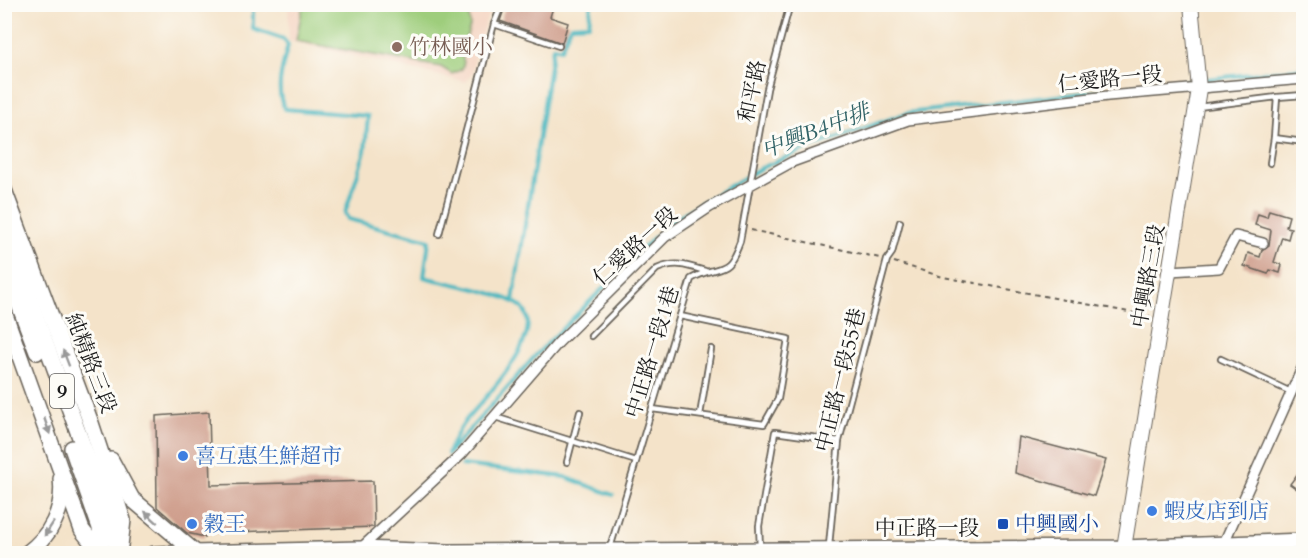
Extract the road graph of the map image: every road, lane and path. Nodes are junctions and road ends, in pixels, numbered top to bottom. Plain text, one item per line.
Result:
1 (502, 4) edge
2 (790, 4) edge
3 (1191, 4) edge
4 (494, 24) junction
5 (559, 46) dead end
6 (1304, 79) edge
7 (1199, 89) junction
8 (1304, 95) edge
9 (1276, 97) junction
10 (1196, 107) junction
11 (1274, 138) junction
12 (1304, 142) edge
13 (1270, 163) dead end
14 (750, 186) junction
15 (4, 190) edge
16 (900, 222) dead end
17 (742, 228) junction
18 (4, 229) edge
19 (439, 234) dead end
20 (1263, 243) dead end
21 (887, 260) junction
22 (4, 265) edge
23 (705, 271) junction
24 (1170, 271) junction
25 (4, 312) edge
26 (680, 316) junction
27 (1162, 318) junction
28 (591, 336) dead end
29 (711, 350) dead end
30 (1221, 359) dead end
31 (1304, 364) edge
32 (1291, 392) junction
33 (652, 409) junction
34 (580, 412) dead end
35 (700, 415) junction
36 (492, 416) junction
37 (91, 423) junction
38 (573, 441) junction
39 (839, 441) junction
40 (57, 456) junction
41 (636, 461) junction
42 (567, 462) dead end
43 (1304, 541) edge
44 (360, 549) junction
45 (829, 550) junction
46 (1123, 551) edge
47 (1225, 551) edge
48 (608, 552) edge
49 (761, 552) edge
50 (196, 553) edge
51 (27, 554) edge
52 (101, 554) edge
53 (119, 554) edge
54 (154, 554) edge

1 - 4 lane
2 - 14 lane, 和平路
3 - 7 street, 中興路三段
4 - 5 lane
4 - 19 lane
6 - 7 street, 仁愛路一段
7 - 10 street, 中興路三段
7 - 14 street, 仁愛路一段
8 - 9 lane
9 - 10 lane
9 - 11 lane
10 - 24 street, 中興路三段
11 - 12 lane
11 - 13 lane
14 - 17 lane, 中正路一段1巷
14 - 36 street, 仁愛路一段
37 -> 15 main road, 純精路三段
16 - 21 lane, 中正路一段55巷
17 - 21 path
17 - 23 lane, 中正路一段1巷
18 - 53 main road, 純精路三段 / 9
20 - 24 street
21 - 27 path
21 - 39 lane, 中正路一段55巷
22 - 52 main road, 9
23 - 26 lane, 中正路一段1巷
23 - 28 lane
24 - 27 street, 中興路三段
25 -> 40 main road
26 - 33 lane, 中正路一段1巷
26 - 35 lane
27 - 46 street, 中興路三段
29 - 35 lane
30 - 32 lane
31 - 32 street
32 - 47 street
33 - 35 lane
33 - 41 lane, 中正路一段1巷
34 - 38 lane
36 - 38 lane
36 - 44 street, 仁愛路一段
50 -> 37 main road
37 - 53 main road, 純精路三段
38 - 41 lane
38 - 42 lane
39 - 45 lane, 中正路一段55巷
39 - 49 lane
40 -> 51 main road
40 - 52 main road
41 - 48 lane, 中正路一段1巷
43 - 47 main road, 中正路一段
44 - 48 main road, 中正路一段
44 - 50 main road, 中正路一段
45 - 46 main road, 中正路一段
45 - 49 main road, 中正路一段
46 - 47 main road, 中正路一段
48 - 49 main road, 中正路一段
50 - 54 main road, 中正路一段

